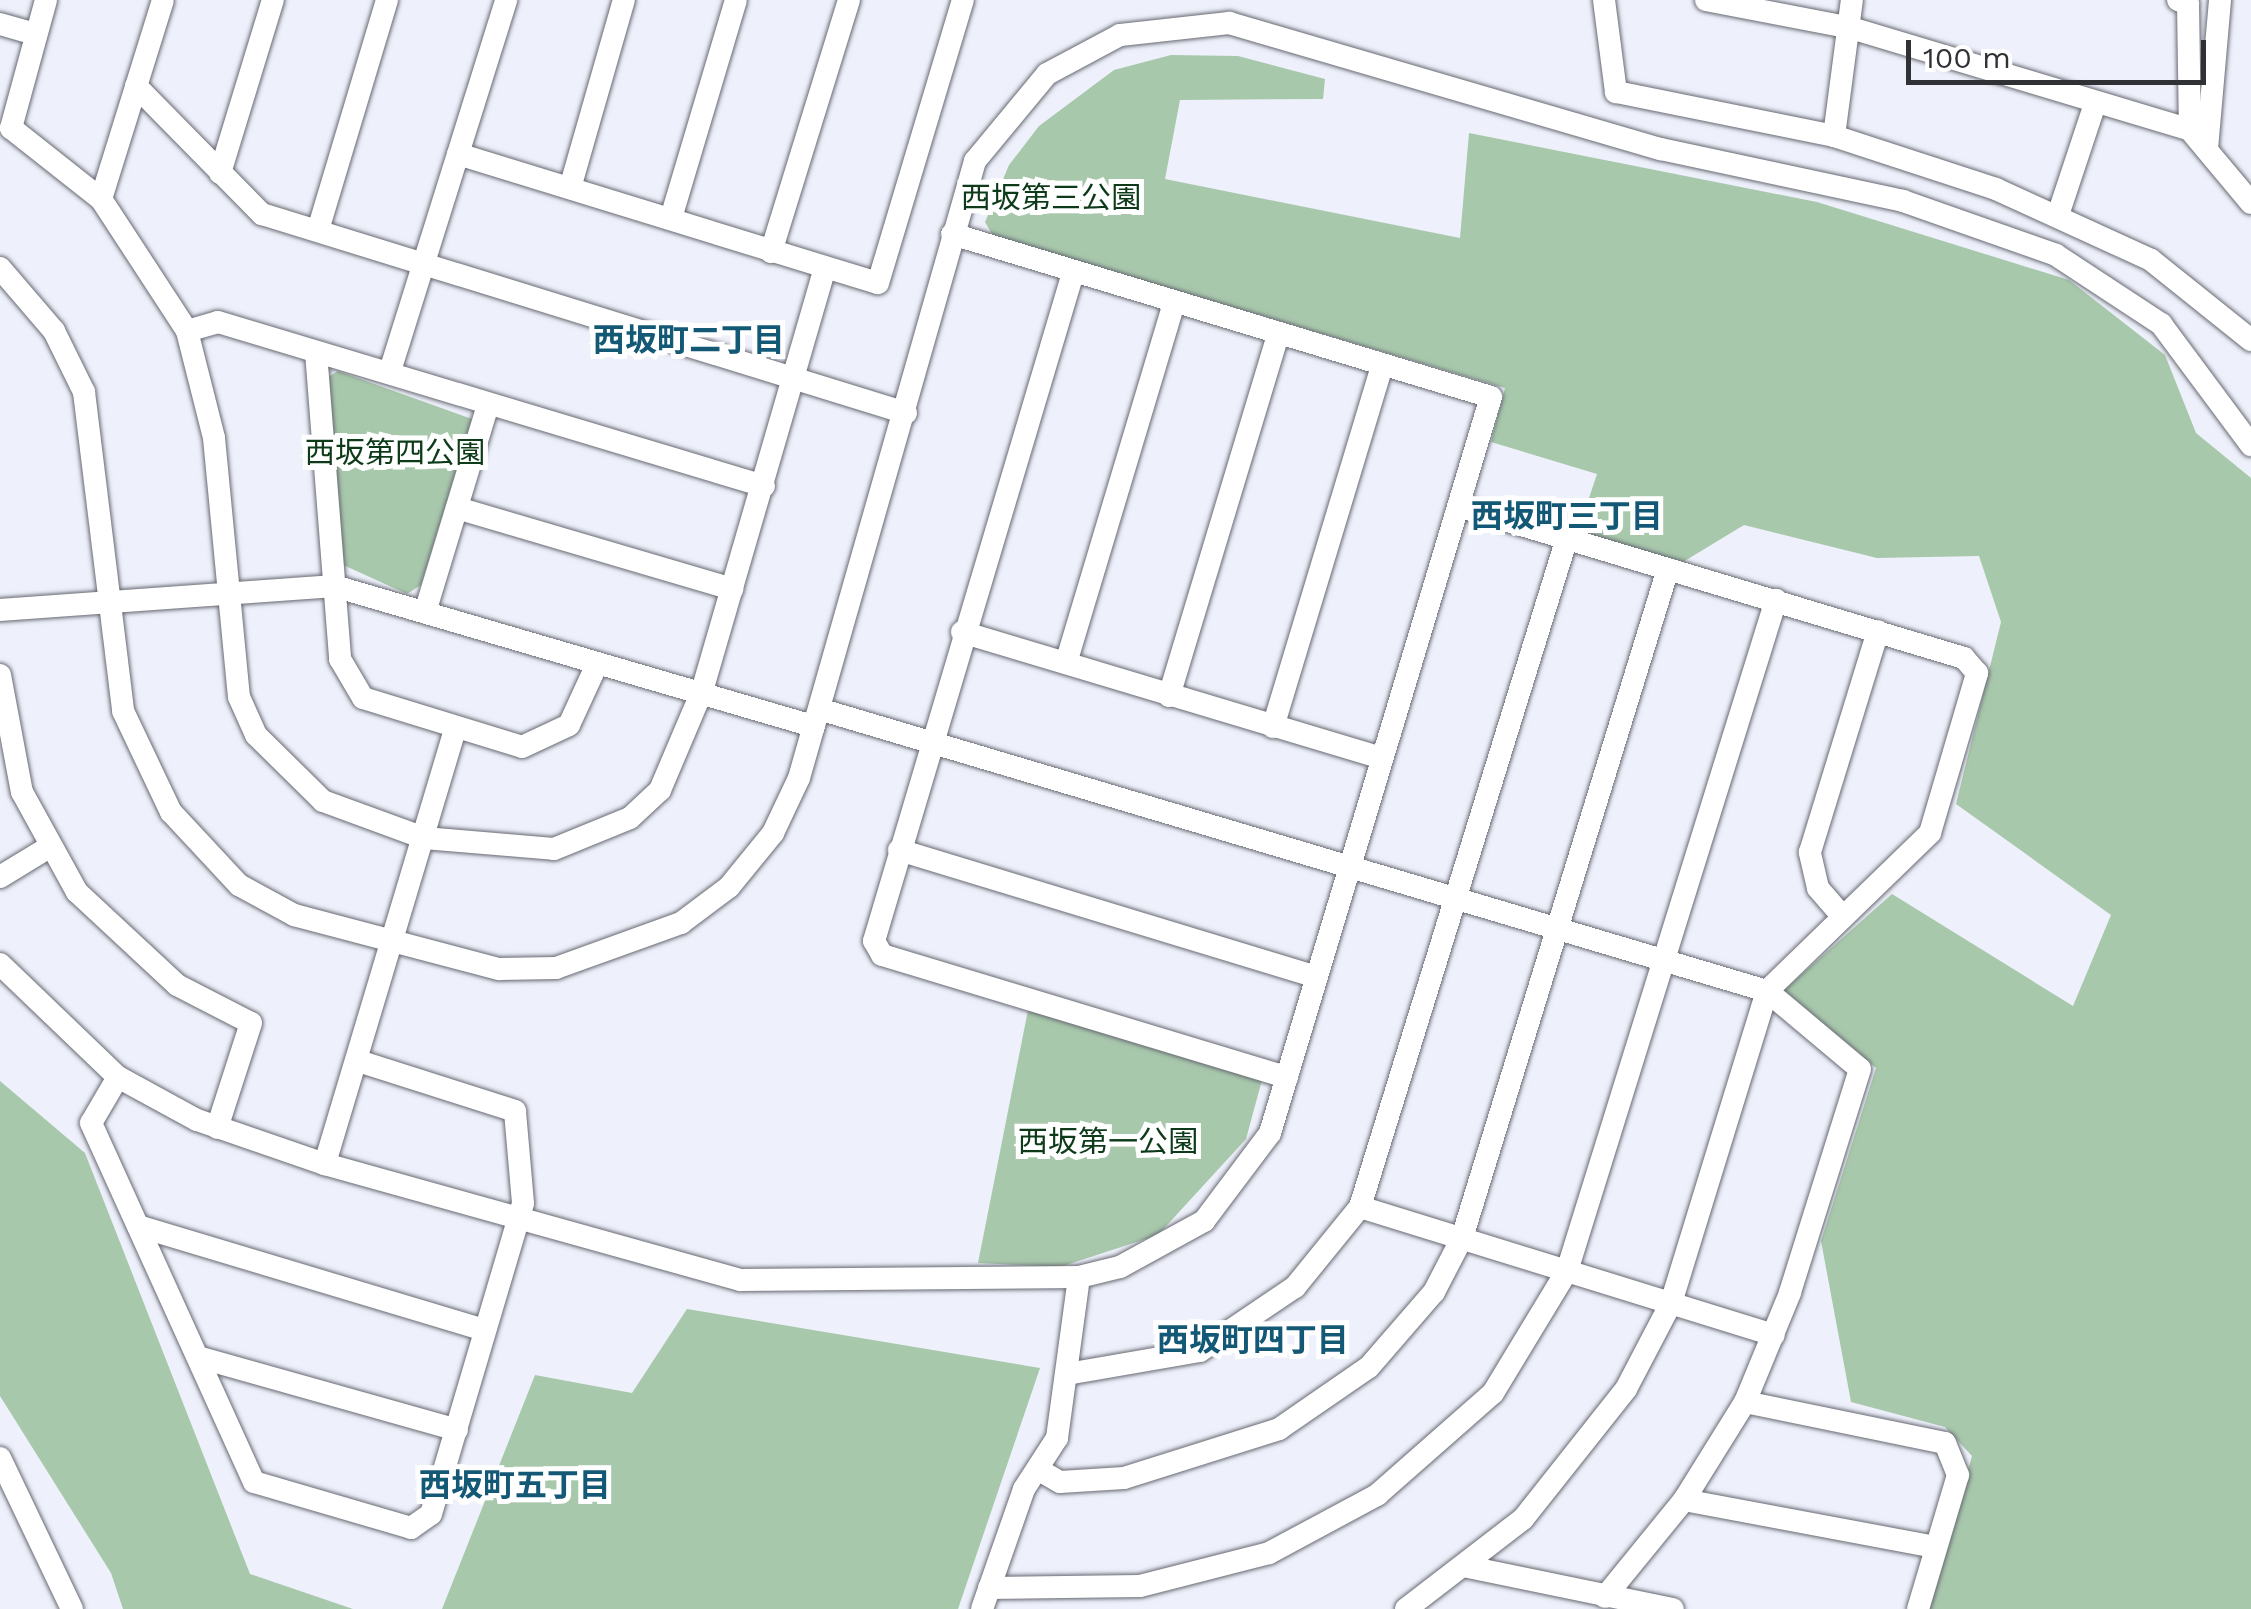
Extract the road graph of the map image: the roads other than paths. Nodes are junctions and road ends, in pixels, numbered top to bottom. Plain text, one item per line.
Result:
1 (46, 0) edge
2 (162, 0) edge
3 (272, 0) edge
4 (387, 0) edge
5 (506, 0) edge
6 (624, 0) edge
7 (736, 0) edge
8 (849, 0) edge
9 (962, 0) edge
10 (1604, 0) edge
11 (1852, 0) edge
12 (2178, 0) edge
13 (2220, 0) edge
14 (1721, 1) edge
15 (0, 24) edge
16 (1851, 28) junction
17 (35, 34) junction
18 (136, 86) junction
19 (2095, 104) junction
20 (2190, 130) junction
21 (1834, 136) junction
22 (2207, 149) junction
23 (458, 154) junction
24 (220, 173) junction
25 (570, 188) junction
26 (101, 199) junction
27 (2251, 204) edge
28 (2058, 215) junction
29 (671, 218) junction
30 (318, 230) junction
31 (952, 234) junction
32 (771, 252) junction
33 (424, 264) junction
34 (0, 268) edge
35 (824, 270) junction
36 (1073, 273) junction
37 (1174, 302) junction
38 (187, 331) junction
39 (1278, 334) junction
40 (2251, 340) edge
41 (316, 352) junction
42 (1382, 365) junction
43 (390, 371) junction
44 (794, 378) junction
45 (488, 404) junction
46 (906, 413) junction
47 (2251, 445) edge
48 (764, 486) junction
49 (1458, 506) junction
50 (457, 508) junction
51 (1566, 540) junction
52 (1668, 569) junction
53 (334, 586) junction
54 (732, 589) junction
55 (226, 591) junction
56 (1776, 600) junction
57 (110, 605) junction
58 (426, 609) junction
59 (0, 610) edge
60 (1878, 631) junction
61 (962, 632) junction
62 (598, 664) junction
63 (1066, 664) junction
64 (0, 675) edge
65 (702, 692) junction
66 (1169, 696) junction
67 (816, 718) junction
68 (1273, 727) junction
69 (454, 733) junction
70 (930, 742) junction
71 (1379, 757) junction
72 (424, 838) junction
73 (46, 849) junction
74 (899, 850) junction
75 (1348, 866) junction
76 (0, 877) edge
77 (1457, 899) junction
78 (1843, 917) junction
79 (1561, 930) junction
80 (395, 946) junction
81 (1664, 961) junction
82 (0, 964) edge
83 (1315, 976) junction
84 (1766, 991) junction
85 (358, 1061) junction
86 (118, 1076) junction
87 (1287, 1077) junction
88 (217, 1128) junction
89 (325, 1164) junction
90 (1360, 1207) junction
91 (516, 1223) junction
92 (138, 1226) junction
93 (1462, 1238) junction
94 (1567, 1271) junction
95 (1079, 1277) junction
96 (1671, 1303) junction
97 (482, 1328) junction
98 (1774, 1334) junction
99 (198, 1357) junction
100 (1067, 1374) junction
101 (1745, 1402) junction
102 (457, 1430) junction
103 (0, 1458) edge
104 (1039, 1470) junction
105 (1684, 1500) junction
106 (1936, 1546) junction
107 (1468, 1567) junction
108 (1605, 1597) junction
109 (986, 1598) edge
110 (72, 1609) edge
111 (1406, 1609) edge
112 (1673, 1609) edge
113 (1918, 1609) edge

1 - 17 street
2 - 18 street
3 - 24 street
4 - 30 street
5 - 23 street
6 - 25 street
7 - 29 street
8 - 32 street
9 - 35 street
10 - 21 street
11 - 16 street
12 - 20 street
13 - 22 street
14 - 16 street
15 - 17 street
16 - 19 street
16 - 21 street
17 - 26 street
18 - 24 street
18 - 26 street
19 - 20 street
19 - 28 street
20 - 22 street
21 - 28 street
22 - 27 street
23 - 25 street
23 - 33 street
24 - 30 street
25 - 29 street
26 - 38 street
28 - 40 street
29 - 32 street
30 - 33 street
31 - 36 street
31 - 46 street
31 - 47 street
32 - 35 street
33 - 43 street
33 - 44 street
34 - 57 street
35 - 44 street
36 - 37 street
36 - 61 street
37 - 39 street
37 - 63 street
38 - 41 street
38 - 55 street
39 - 42 street
39 - 66 street
41 - 43 street
41 - 53 street
42 - 49 street
42 - 68 street
43 - 45 street
44 - 46 street
44 - 48 street
45 - 48 street
45 - 50 street
46 - 67 street
48 - 54 street
49 - 51 street
49 - 71 street
50 - 54 street
50 - 58 street
51 - 52 street
51 - 77 street
52 - 56 street
52 - 79 street
53 - 55 street
53 - 58 street
53 - 69 street
54 - 65 street
55 - 57 street
55 - 72 street
56 - 60 street
56 - 81 street
57 - 59 street
57 - 80 street
58 - 62 street
60 - 78 street
60 - 78 street
61 - 63 street
61 - 70 street
62 - 65 street
62 - 69 street
63 - 66 street
64 - 73 street
65 - 67 street
65 - 72 street
66 - 68 street
67 - 70 street
67 - 80 street
68 - 71 street
69 - 72 street
70 - 74 street
70 - 75 street
71 - 75 street
72 - 80 street
73 - 76 street
73 - 88 street
74 - 83 street
74 - 87 street
75 - 77 street
75 - 83 street
77 - 79 street
77 - 90 street
78 - 84 street
79 - 81 street
79 - 93 street
80 - 85 street
81 - 84 street
81 - 94 street
82 - 86 street
83 - 87 street
84 - 96 street
84 - 98 street
85 - 89 street
85 - 91 street
86 - 88 street
86 - 92 street
87 - 95 street
88 - 89 street
89 - 91 street
90 - 93 street
90 - 100 street
91 - 95 street
91 - 97 street
92 - 97 street
92 - 99 street
93 - 94 street
93 - 104 street
94 - 96 street
94 - 109 street
95 - 100 street
96 - 98 street
96 - 107 street
97 - 102 street
98 - 101 street
99 - 102 street
99 - 102 street
100 - 104 street
101 - 105 street
101 - 106 street
103 - 110 street
104 - 109 street
105 - 106 street
105 - 108 street
106 - 113 street
107 - 108 street
107 - 111 street
108 - 112 street

